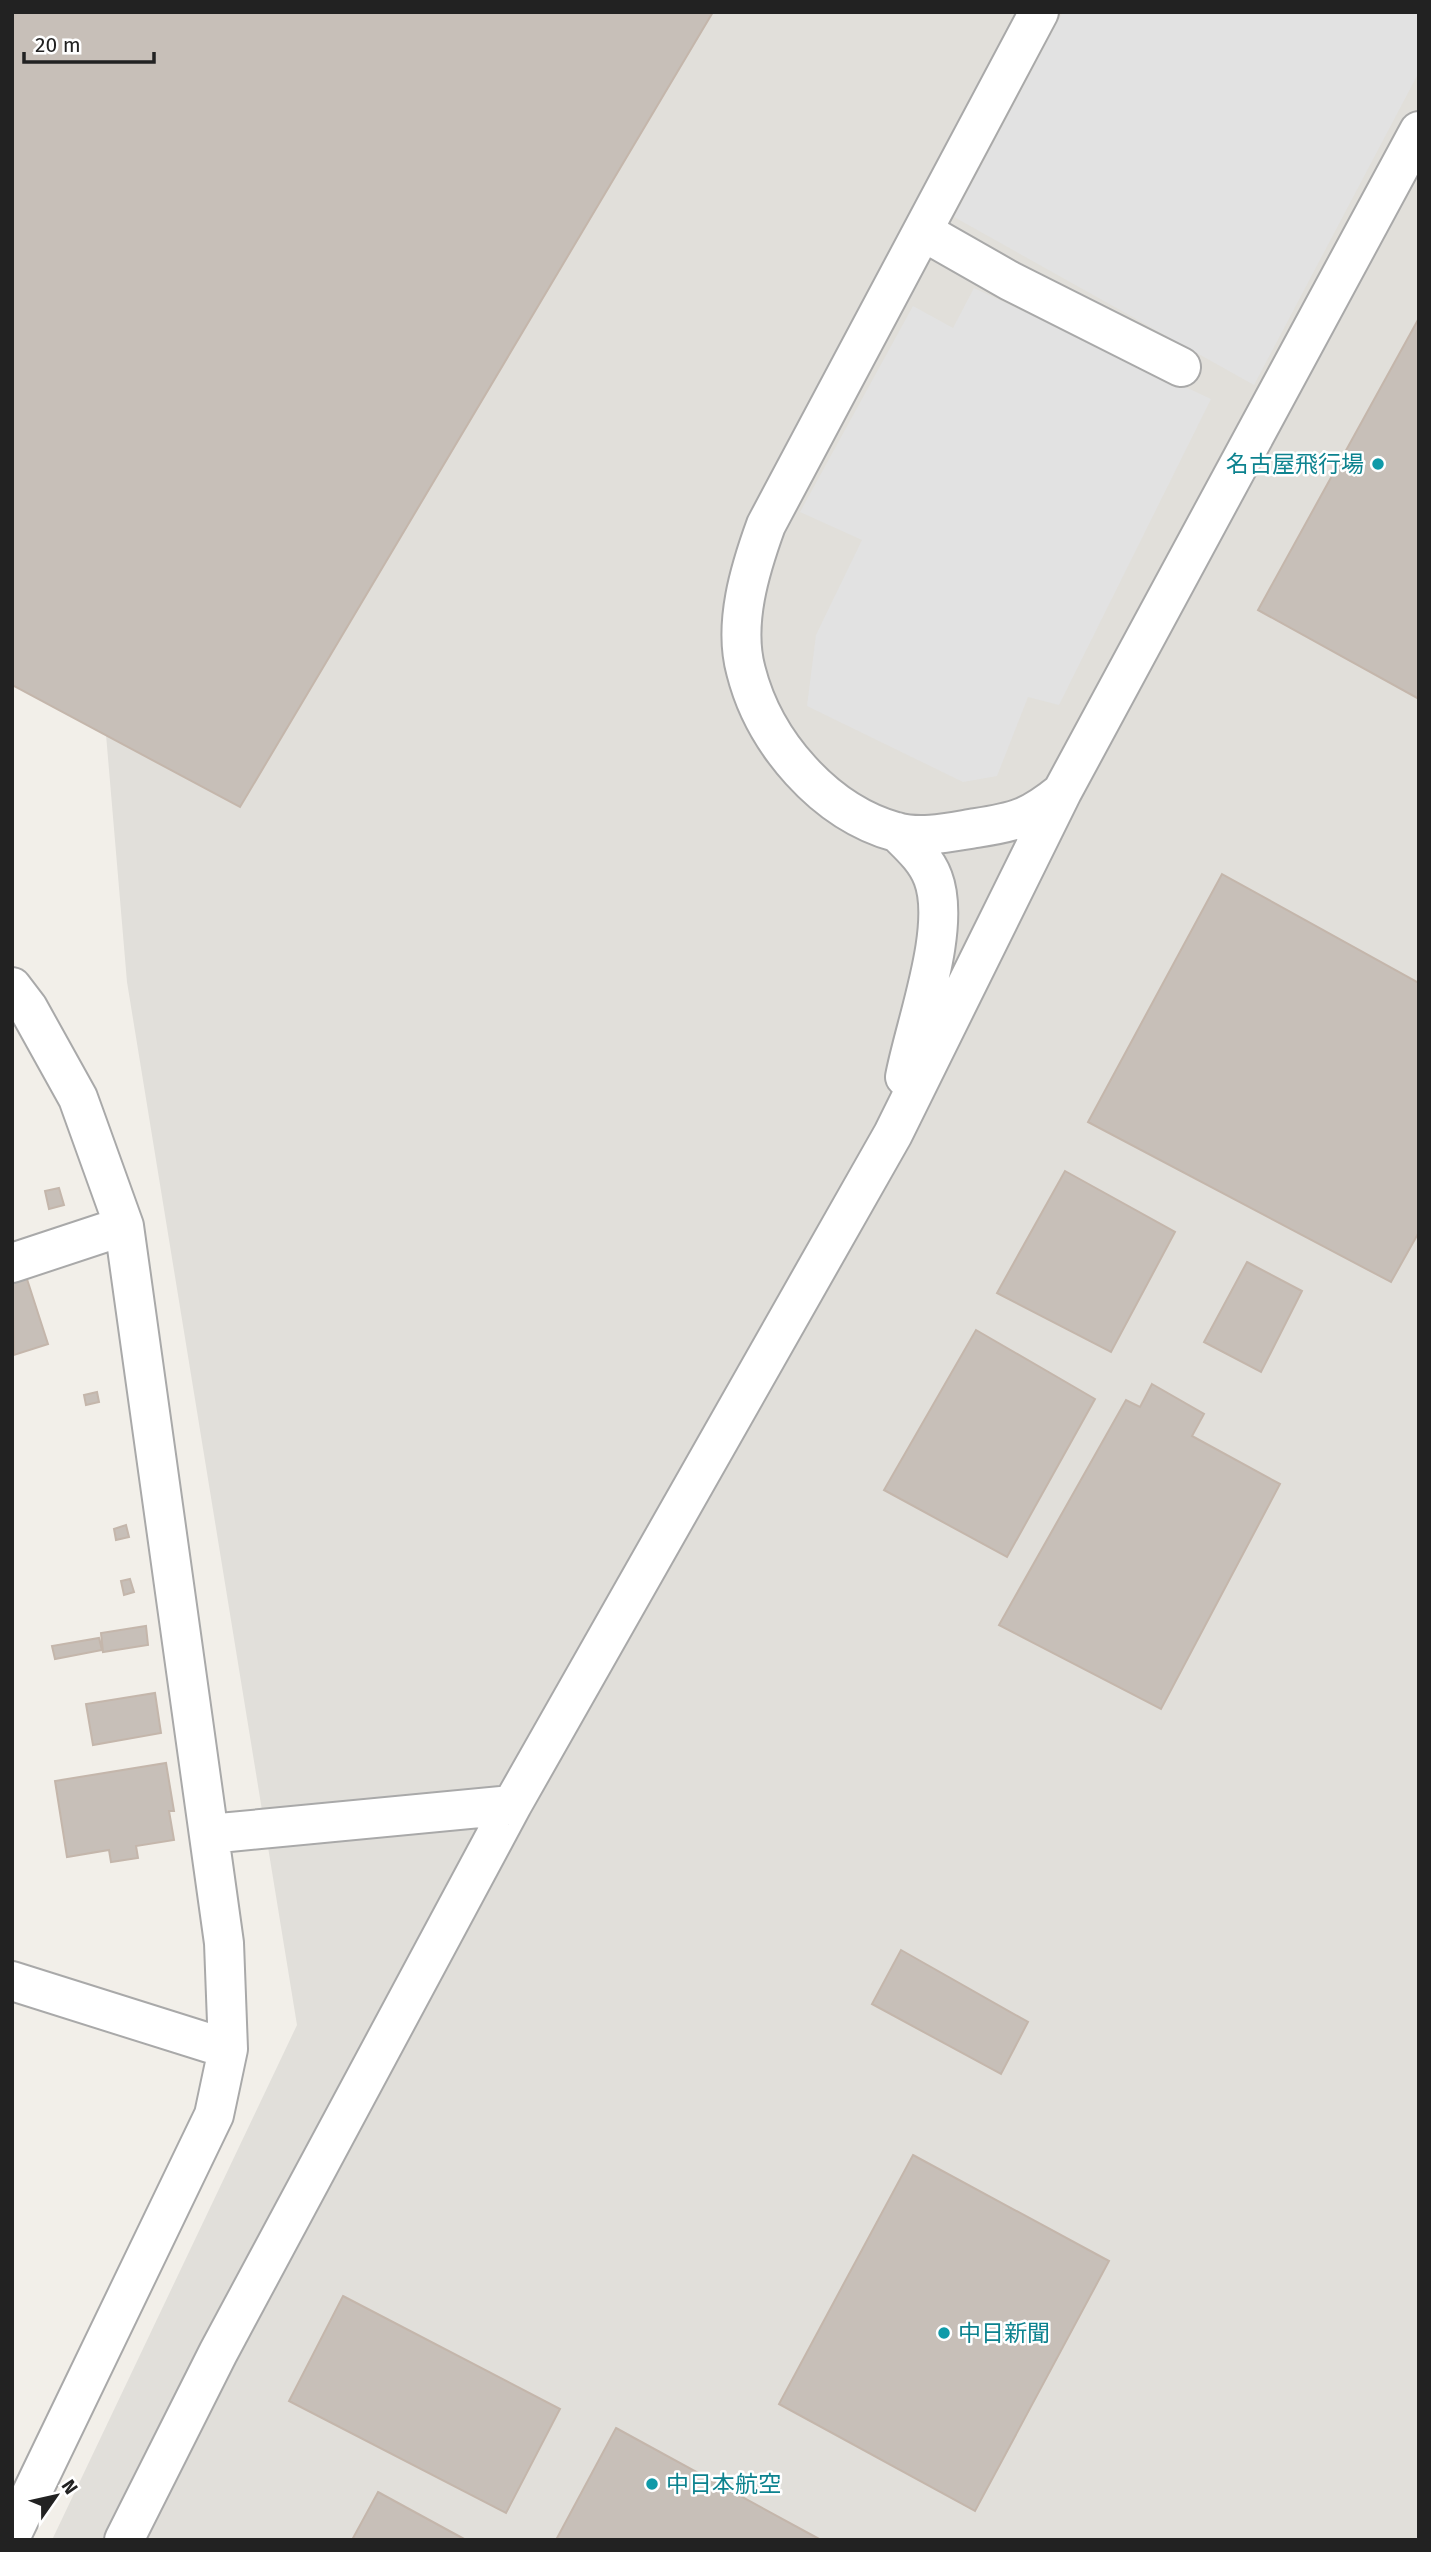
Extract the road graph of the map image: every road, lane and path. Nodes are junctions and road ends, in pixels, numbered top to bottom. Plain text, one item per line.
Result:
1 (1039, 12) edge
2 (1419, 131) edge
3 (925, 232) junction
4 (1181, 367) dead end
5 (1062, 792) junction
6 (897, 832) junction
7 (12, 987) edge
8 (893, 1134) junction
9 (124, 1226) junction
10 (12, 1263) edge
11 (512, 1805) junction
12 (209, 1834) junction
13 (12, 1981) edge
14 (228, 2049) junction
15 (12, 2534) edge
16 (124, 2540) edge

1 - 3 street
2 - 5 street
3 - 4 street
3 - 6 street
5 - 6 street
5 - 8 street
6 - 8 street
7 - 9 street
8 - 11 street
9 - 10 street
9 - 12 street
11 - 12 street
11 - 16 street
12 - 14 street
13 - 14 street
14 - 15 street

